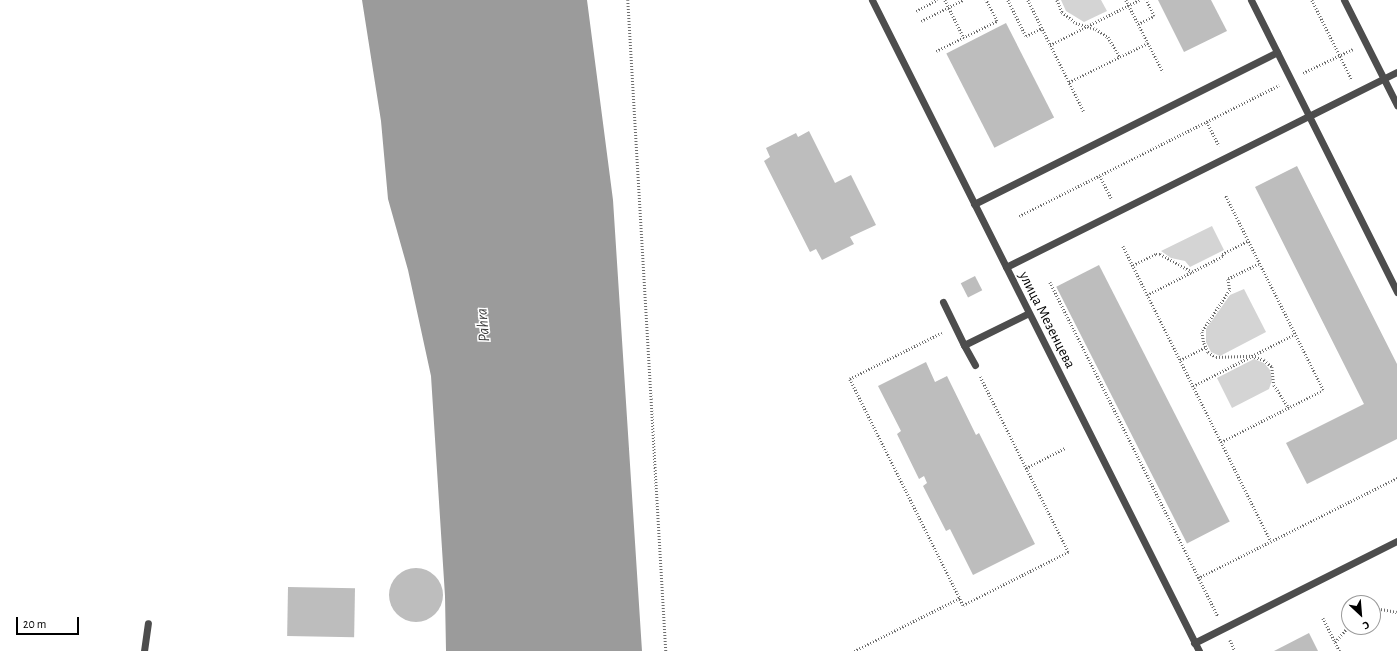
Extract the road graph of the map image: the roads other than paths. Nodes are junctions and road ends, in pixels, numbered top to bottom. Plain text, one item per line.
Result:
1 (872, 0) edge
2 (1251, 0) edge
3 (1344, 0) edge
4 (1277, 52) junction
5 (1397, 72) edge
6 (1384, 78) junction
7 (1397, 105) edge
8 (1309, 116) junction
9 (974, 204) junction
10 (1006, 268) junction
11 (1397, 292) edge
12 (943, 302) dead end
13 (1029, 312) junction
14 (964, 345) junction
15 (975, 366) road end
16 (1397, 541) edge
17 (148, 623) dead end
18 (1194, 643) junction
19 (144, 651) edge
20 (1198, 651) edge

1 - 9 street, улица Мезенцева
2 - 4 street
3 - 6 street
4 - 8 street
4 - 9 street
5 - 6 street
6 - 7 street
6 - 8 street
8 - 10 street
8 - 11 street
9 - 10 street, улица Мезенцева
10 - 13 street, улица Мезенцева
12 - 14 street
13 - 14 street
13 - 18 street, улица Мезенцева
14 - 15 street
16 - 18 street
17 - 19 street
18 - 20 street, улица Мезенцева

